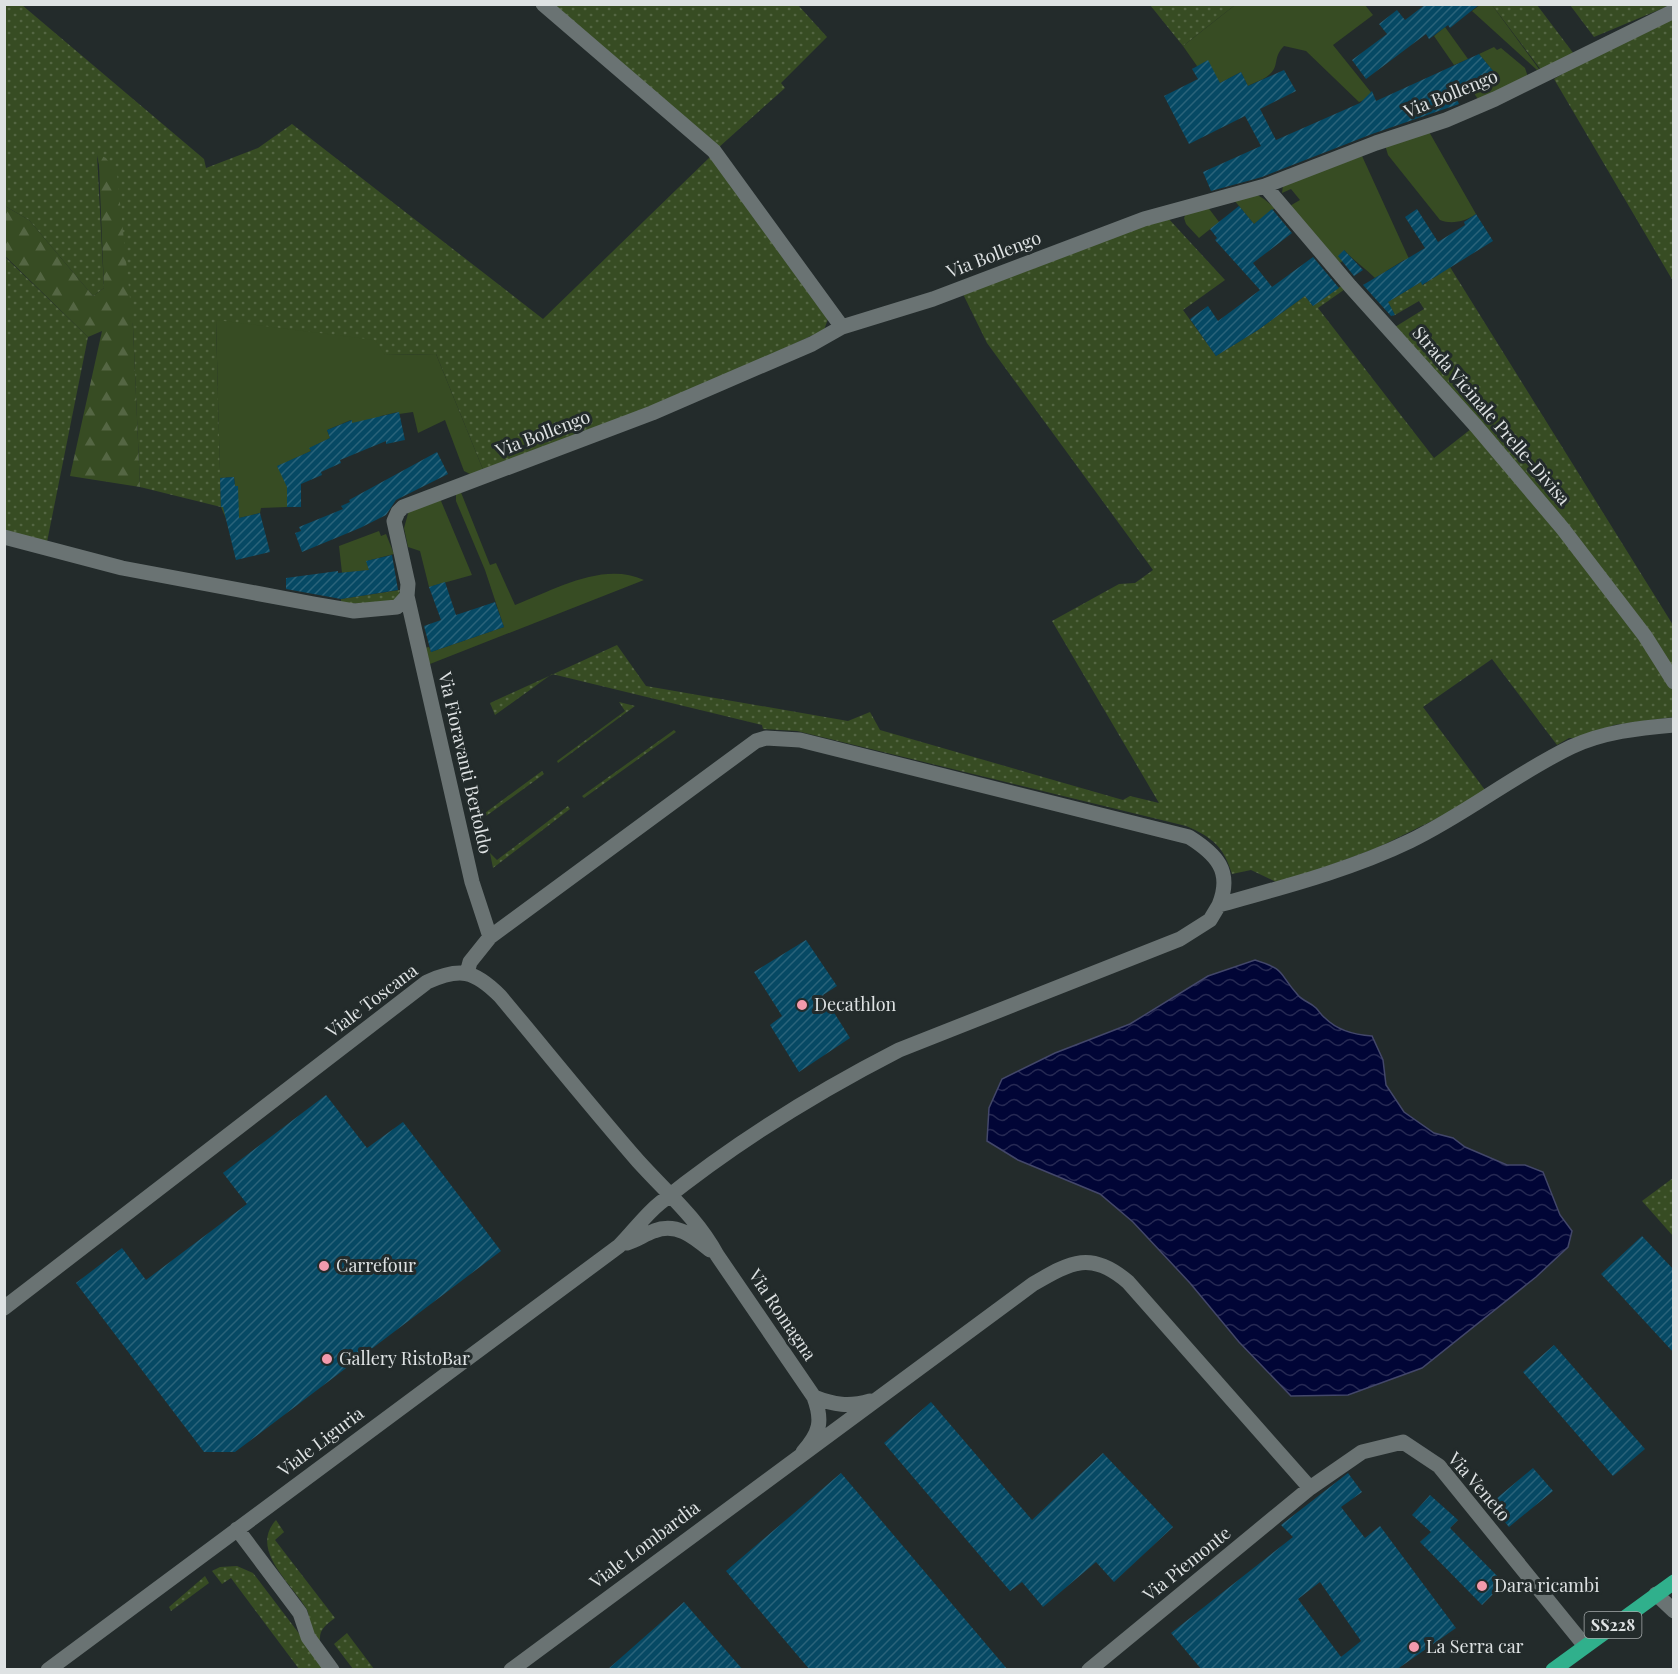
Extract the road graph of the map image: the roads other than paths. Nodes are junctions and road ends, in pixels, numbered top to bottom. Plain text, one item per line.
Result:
1 (543, 4) edge
2 (1674, 11) edge
3 (1265, 186) junction
4 (842, 327) junction
5 (4, 537) edge
6 (407, 590) junction
7 (1674, 682) edge
8 (1674, 725) edge
9 (1219, 905) junction
10 (490, 937) junction
11 (467, 973) junction
12 (672, 1195) junction
13 (619, 1246) junction
14 (717, 1255) junction
15 (4, 1308) edge
16 (814, 1397) junction
17 (877, 1399) junction
18 (803, 1452) junction
19 (1310, 1488) junction
20 (237, 1529) junction
21 (1674, 1582) edge
22 (1656, 1594) junction
23 (1674, 1611) edge
24 (1585, 1646) junction
25 (48, 1669) edge
26 (332, 1670) edge
27 (511, 1670) edge
28 (1089, 1670) edge
29 (1553, 1670) edge

1 - 4 street
2 - 3 street, Via Bollengo
3 - 4 street, Via Bollengo
3 - 7 street, Strada Vicinale Prelle-Divisa
4 - 6 street, Via Bollengo
5 - 6 street
6 - 10 street, Via Fioravanti Bertoldo
8 - 9 street
9 - 10 street
9 - 12 street
10 - 11 street
11 - 12 street
11 - 15 street, Viale Toscana
12 - 13 street
12 - 14 street
13 - 14 street
13 - 20 street, Viale Liguria
14 - 16 street, Via Romagna
16 - 17 street
16 - 18 street
17 - 18 street, Viale Lombardia
17 - 19 street, Viale Lombardia
18 - 27 street, Viale Lombardia
19 - 24 street, Via Veneto
19 - 28 street, Via Piemonte
20 - 25 street, Viale Liguria
20 - 26 street
21 - 22 main road, SS228
22 - 23 street
22 - 24 main road, SS228
24 - 29 main road, SS228

